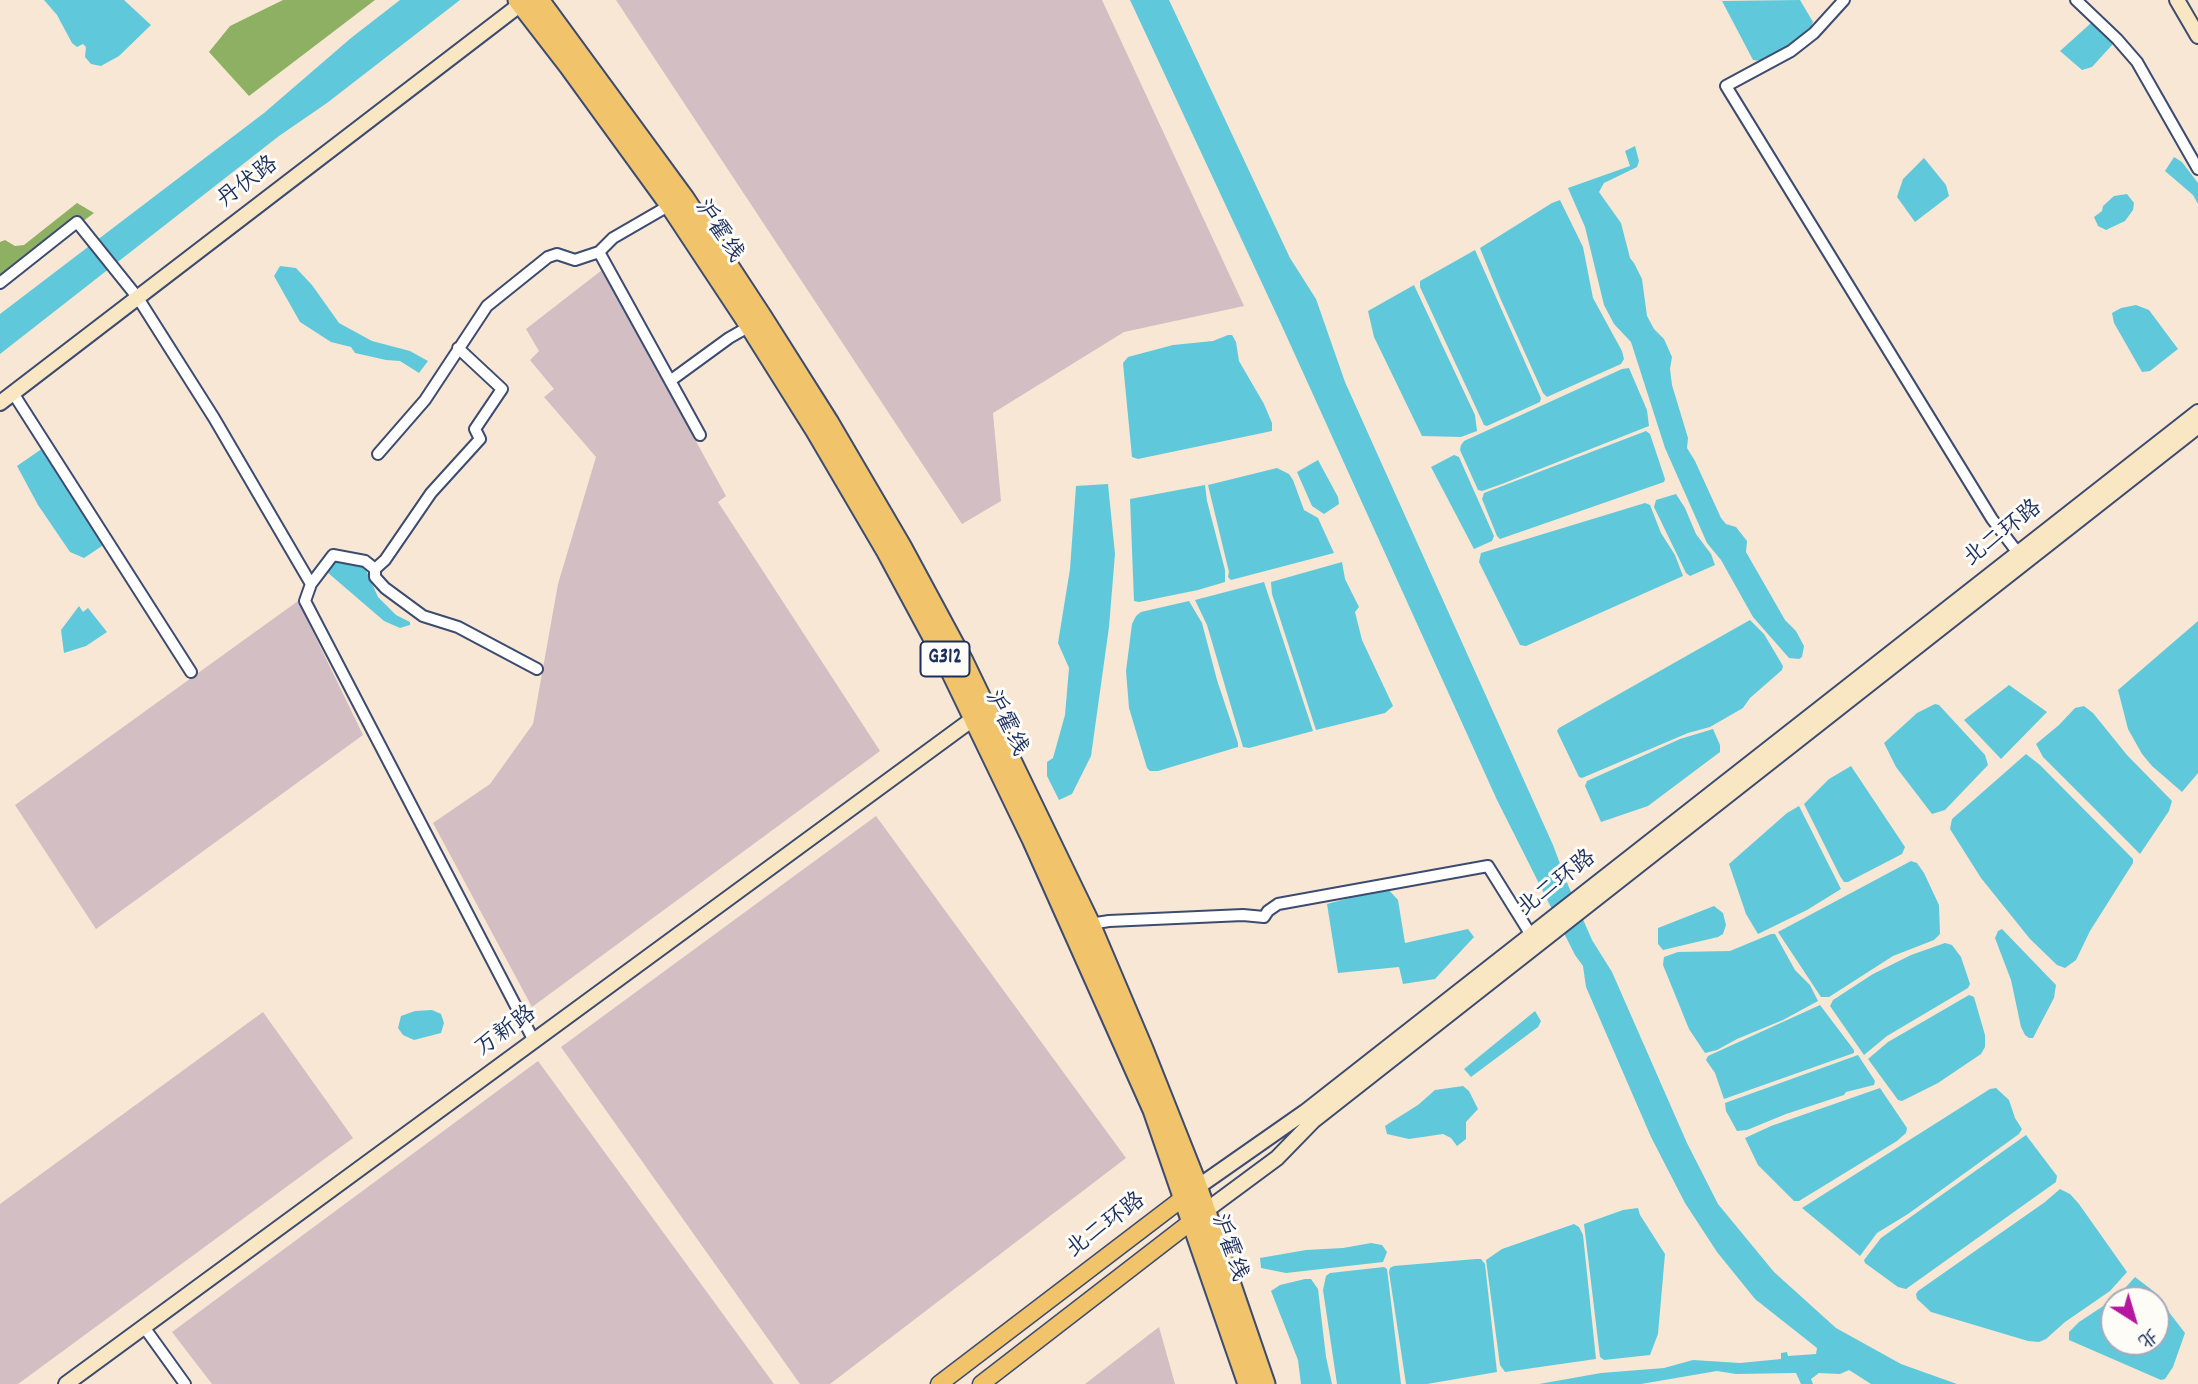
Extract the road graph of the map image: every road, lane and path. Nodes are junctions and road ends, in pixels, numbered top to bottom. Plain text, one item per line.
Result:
1 (1844, 0) edge
2 (2076, 0) edge
3 (2177, 0) edge
4 (526, 1) edge
5 (2198, 36) edge
6 (2198, 169) edge
7 (677, 202) junction
8 (599, 252) junction
9 (0, 283) edge
10 (134, 293) junction
11 (750, 326) junction
12 (458, 348) junction
13 (670, 381) junction
14 (13, 393) junction
15 (0, 403) edge
16 (2198, 412) edge
17 (2198, 426) edge
18 (701, 435) dead end
19 (378, 454) dead end
20 (2018, 553) junction
21 (374, 569) junction
22 (311, 584) junction
23 (537, 669) dead end
24 (191, 672) dead end
25 (974, 718) junction
26 (1594, 893) junction
27 (1090, 924) junction
28 (1538, 935) junction
29 (534, 1041) junction
30 (1190, 1192) junction
31 (1199, 1216) junction
32 (144, 1327) junction
33 (66, 1384) edge
34 (185, 1384) edge
35 (939, 1384) edge
36 (981, 1384) edge
37 (1248, 1384) edge
38 (1265, 1384) edge

1 - 20 street
2 - 6 street
3 - 5 main road
4 - 7 highway, 沪霍线 / G312
4 - 10 main road, 丹伏路
7 - 8 street
7 - 11 highway, 沪霍线 / G312
7 - 27 highway, 沪霍线 / G312
8 - 12 street
8 - 13 street
9 - 10 street
10 - 14 main road, 丹伏路
10 - 22 street
11 - 13 street
11 - 25 highway, 沪霍线 / G312
12 - 19 street
12 - 21 street
13 - 18 street
14 - 15 main road, 丹伏路
14 - 24 street
16 - 20 main road, 北二环路
17 - 26 main road, 北二环路
20 - 26 main road, 北二环路
21 - 22 street
21 - 23 street
22 - 29 street
25 - 29 main road, 万新路
25 - 30 highway, 沪霍线 / G312
26 - 28 main road, 北二环路
27 - 28 street
27 - 30 highway, 沪霍线 / G312
28 - 30 main road, 北二环路
28 - 31 main road, 北二环路
29 - 32 main road, 万新路
30 - 31 highway, 沪霍线 / G312
30 - 35 main road, 北二环路
31 - 36 main road, 北二环路
31 - 37 highway, 沪霍线 / G312
31 - 38 highway, 沪霍线 / G312
32 - 33 main road, 万新路
32 - 34 street

